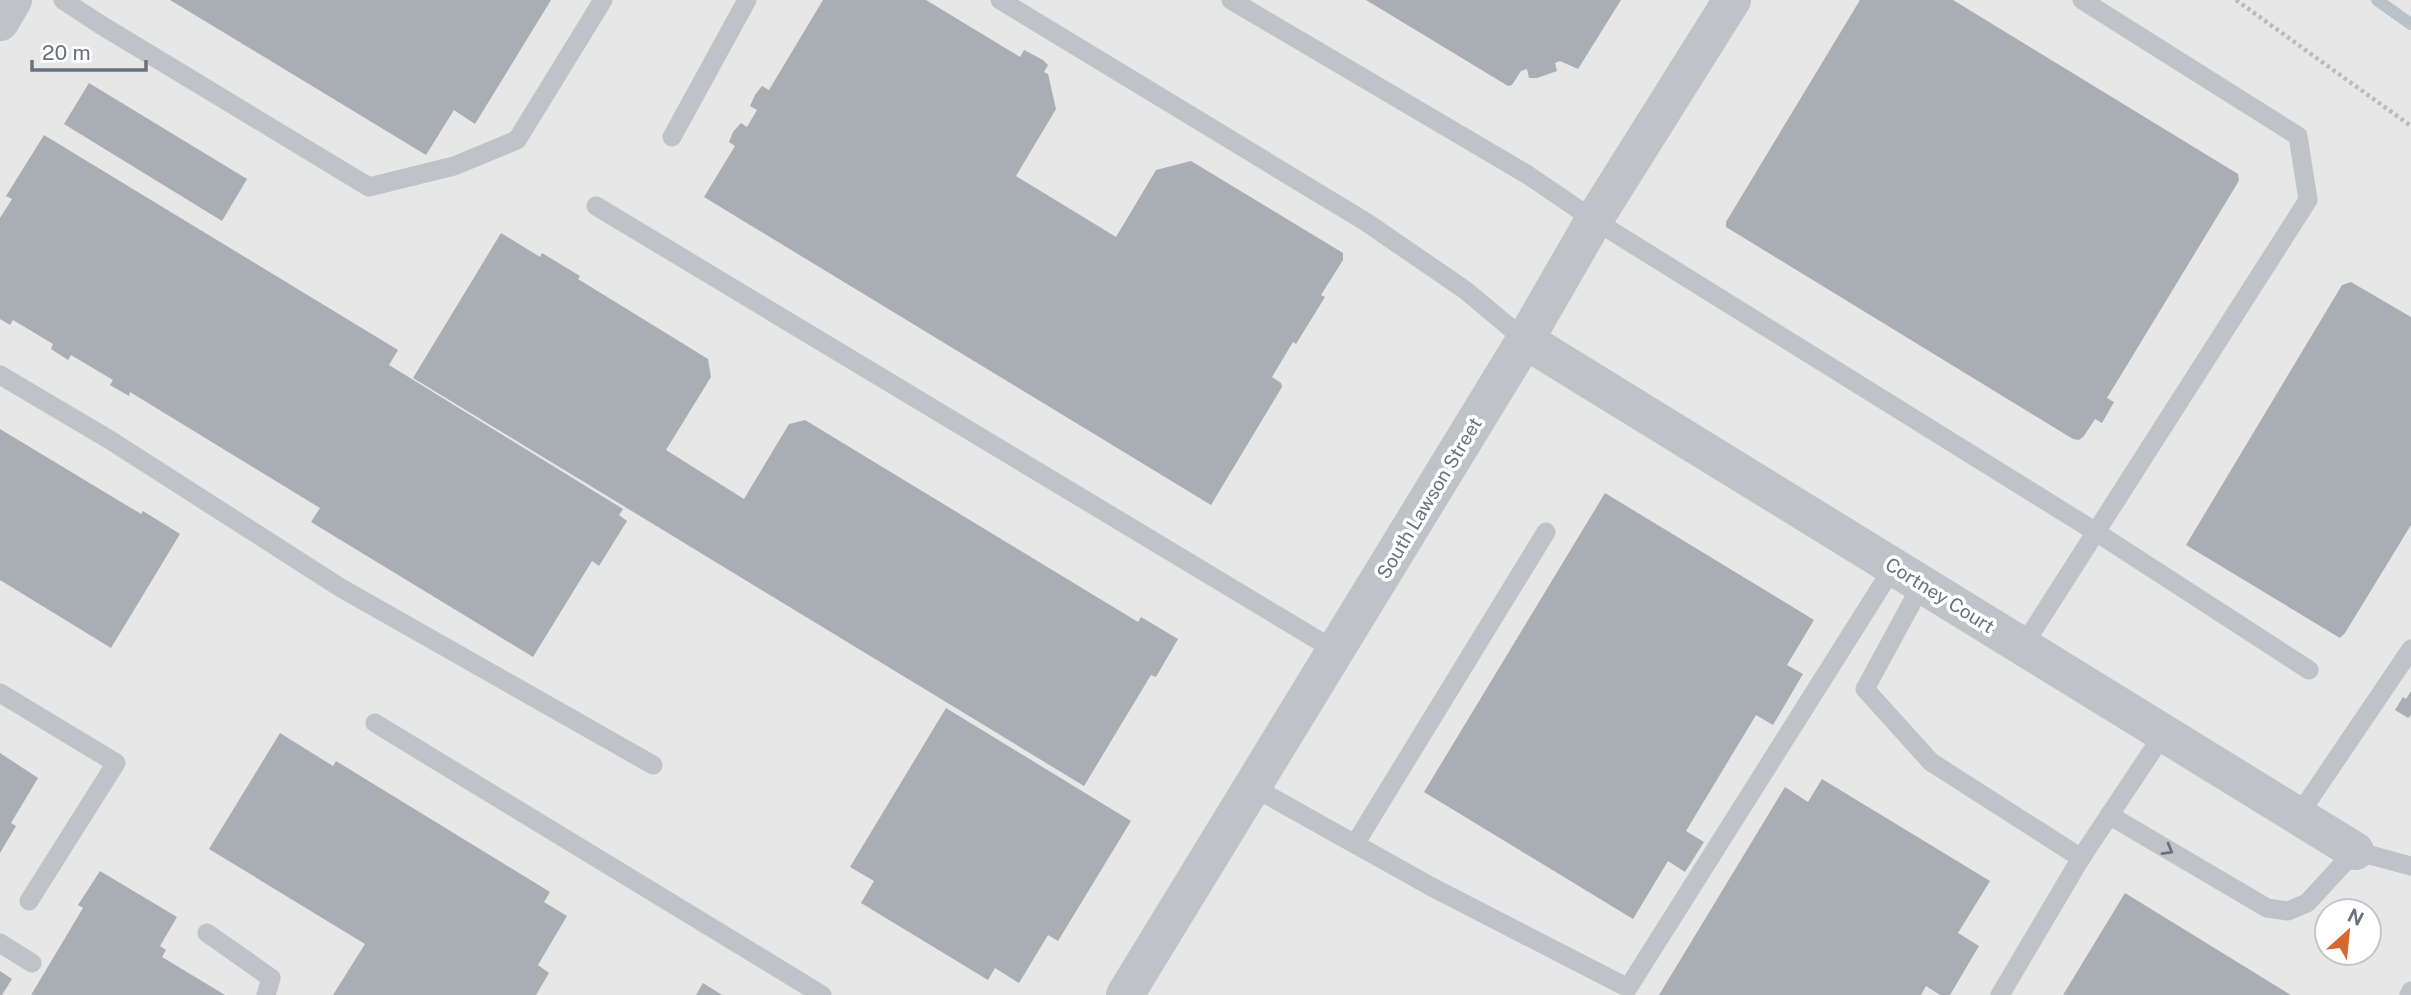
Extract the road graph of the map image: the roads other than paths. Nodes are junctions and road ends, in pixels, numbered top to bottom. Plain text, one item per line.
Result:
1 (13, 0) edge
2 (63, 0) edge
3 (603, 0) edge
4 (747, 0) edge
5 (1000, 0) edge
6 (1231, 0) edge
7 (1732, 0) edge
8 (2082, 0) edge
9 (0, 22) edge
10 (672, 137) dead end
11 (596, 206) dead end
12 (1594, 220) junction
13 (1525, 340) junction
14 (0, 375) edge
15 (1546, 532) dead end
16 (2096, 532) junction
17 (1908, 575) junction
18 (2023, 646) junction
19 (2411, 649) edge
20 (1336, 651) junction
21 (2309, 670) dead end
22 (0, 693) edge
23 (375, 723) dead end
24 (2164, 733) junction
25 (653, 765) dead end
26 (1253, 787) junction
27 (2109, 815) junction
28 (2298, 816) junction
29 (1355, 844) junction
30 (2355, 850) junction
31 (2081, 858) junction
32 (2411, 866) edge
33 (29, 901) dead end
34 (207, 933) dead end
35 (0, 943) edge
36 (32, 963) dead end
37 (266, 995) edge
38 (822, 995) edge
39 (1125, 995) edge
40 (2000, 995) edge

1 - 9 street
2 - 3 lane
4 - 10 lane
5 - 13 lane
6 - 12 lane
7 - 12 street, South Lawson Street
8 - 16 lane
11 - 20 lane
12 - 13 street, South Lawson Street
12 - 16 lane
13 - 17 street, Cortney Court
13 - 20 street, South Lawson Street
14 - 25 lane
15 - 29 lane
16 - 18 lane
16 - 21 lane
17 - 18 street, Cortney Court
17 - 29 lane
17 - 31 lane
18 - 24 street, Cortney Court
19 - 28 lane
20 - 26 street, South Lawson Street
22 - 33 lane
23 - 38 lane
24 - 27 lane
24 - 28 street, Cortney Court
26 - 29 lane
26 - 39 street, South Lawson Street
27 -> 30 lane
27 - 31 lane
28 - 30 street, Cortney Court
30 - 32 lane
31 - 40 lane
34 - 37 lane
35 - 36 lane

